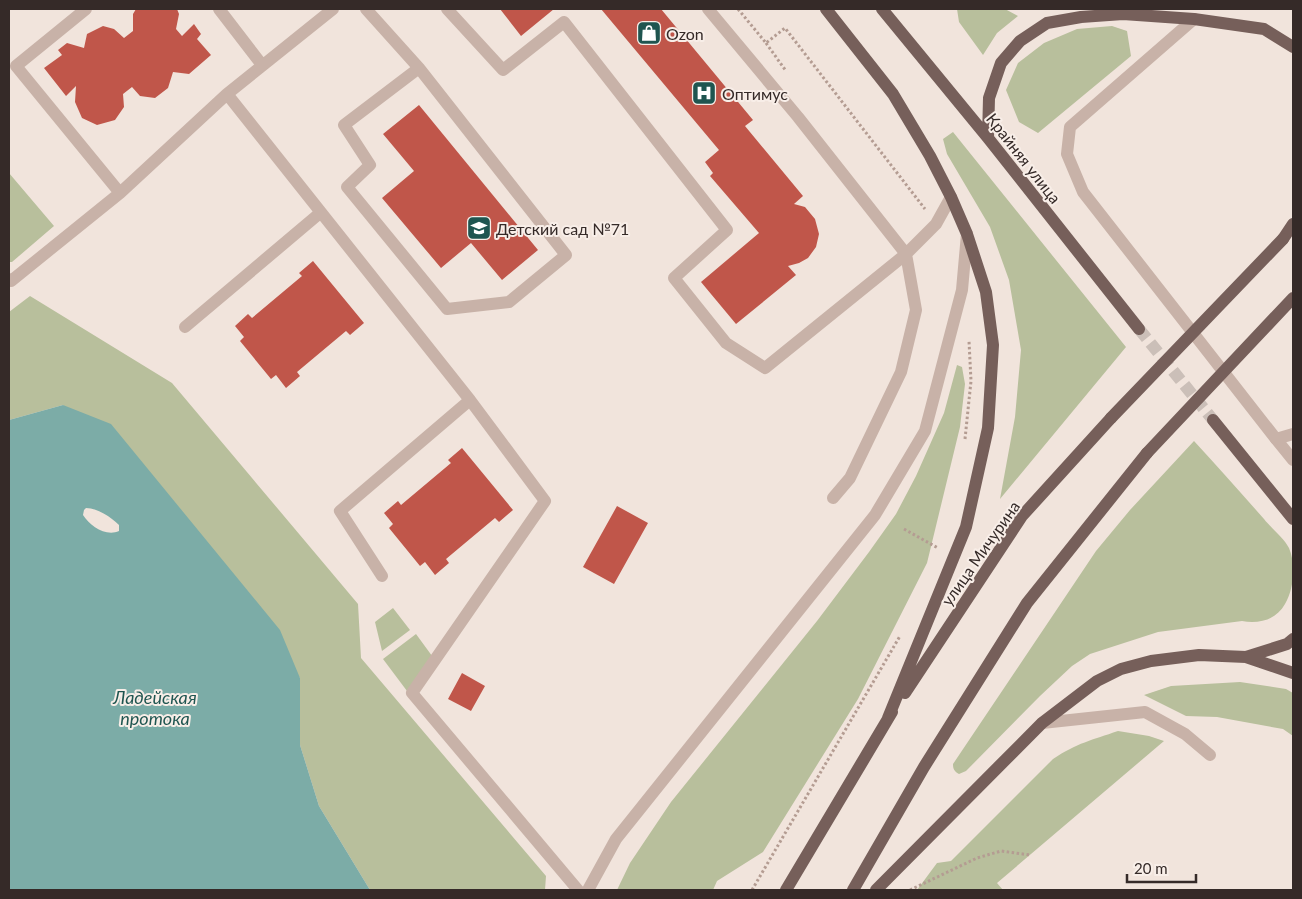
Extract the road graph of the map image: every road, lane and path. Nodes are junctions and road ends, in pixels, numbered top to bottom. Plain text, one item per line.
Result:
1 (86, 9) edge
2 (219, 9) edge
3 (333, 9) edge
4 (366, 9) edge
5 (447, 9) edge
6 (708, 9) edge
7 (738, 9) edge
8 (826, 9) edge
9 (882, 9) edge
10 (1194, 19) junction
11 (1293, 48) edge
12 (262, 65) junction
13 (419, 68) junction
14 (227, 94) junction
15 (988, 138) junction
16 (120, 193) junction
17 (951, 198) junction
18 (320, 213) junction
19 (936, 224) junction
20 (1293, 224) edge
21 (1293, 230) edge
22 (967, 234) junction
23 (1283, 239) junction
24 (906, 254) junction
25 (9, 279) edge
26 (1293, 298) edge
27 (185, 327) dead end
28 (1139, 329) tunnel mouth
29 (969, 341) dead end
30 (470, 400) junction
31 (1213, 420) tunnel mouth
32 (1293, 434) edge
33 (1276, 439) junction
34 (965, 440) dead end
35 (1293, 460) edge
36 (833, 498) dead end
37 (1293, 519) edge
38 (904, 529) dead end
39 (941, 549) dead end
40 (382, 576) dead end
41 (904, 630) dead end
42 (1293, 639) edge
43 (1246, 657) junction
44 (1293, 673) edge
45 (888, 718) junction
46 (1042, 724) junction
47 (1210, 755) dead end
48 (1030, 855) dead end
49 (578, 890) edge
50 (588, 890) edge
51 (752, 890) edge
52 (786, 890) edge
53 (853, 890) edge
54 (876, 890) edge
55 (910, 890) edge

1 - 16 street
2 - 12 street
3 - 12 street
4 - 13 street
5 - 24 street
6 - 24 street
7 - 19 path
8 - 17 main road
9 - 15 main road, Крайняя улица
10 - 11 main road
10 - 15 main road
10 - 33 street
12 - 14 street
13 - 13 street
14 - 16 street
14 - 18 street
15 - 28 main road, Крайняя улица
16 - 25 street
17 - 19 street
17 - 22 main road
18 - 27 street
18 - 30 street
19 - 24 street
20 - 23 main road
21 - 23 main road, улица Мичурина
22 - 45 main road
22 - 50 street
23 - 45 main road, улица Мичурина, bridge
24 - 36 street
26 - 53 main road, bridge
29 - 34 path
30 - 40 street
30 - 49 street
31 - 37 main road
32 - 33 street
33 - 35 street
38 - 39 path
41 - 51 path
42 - 43 main road
43 - 44 main road
43 - 46 main road
45 - 52 main road, улица Мичурина
46 - 47 street
46 - 54 main road
48 - 55 path

